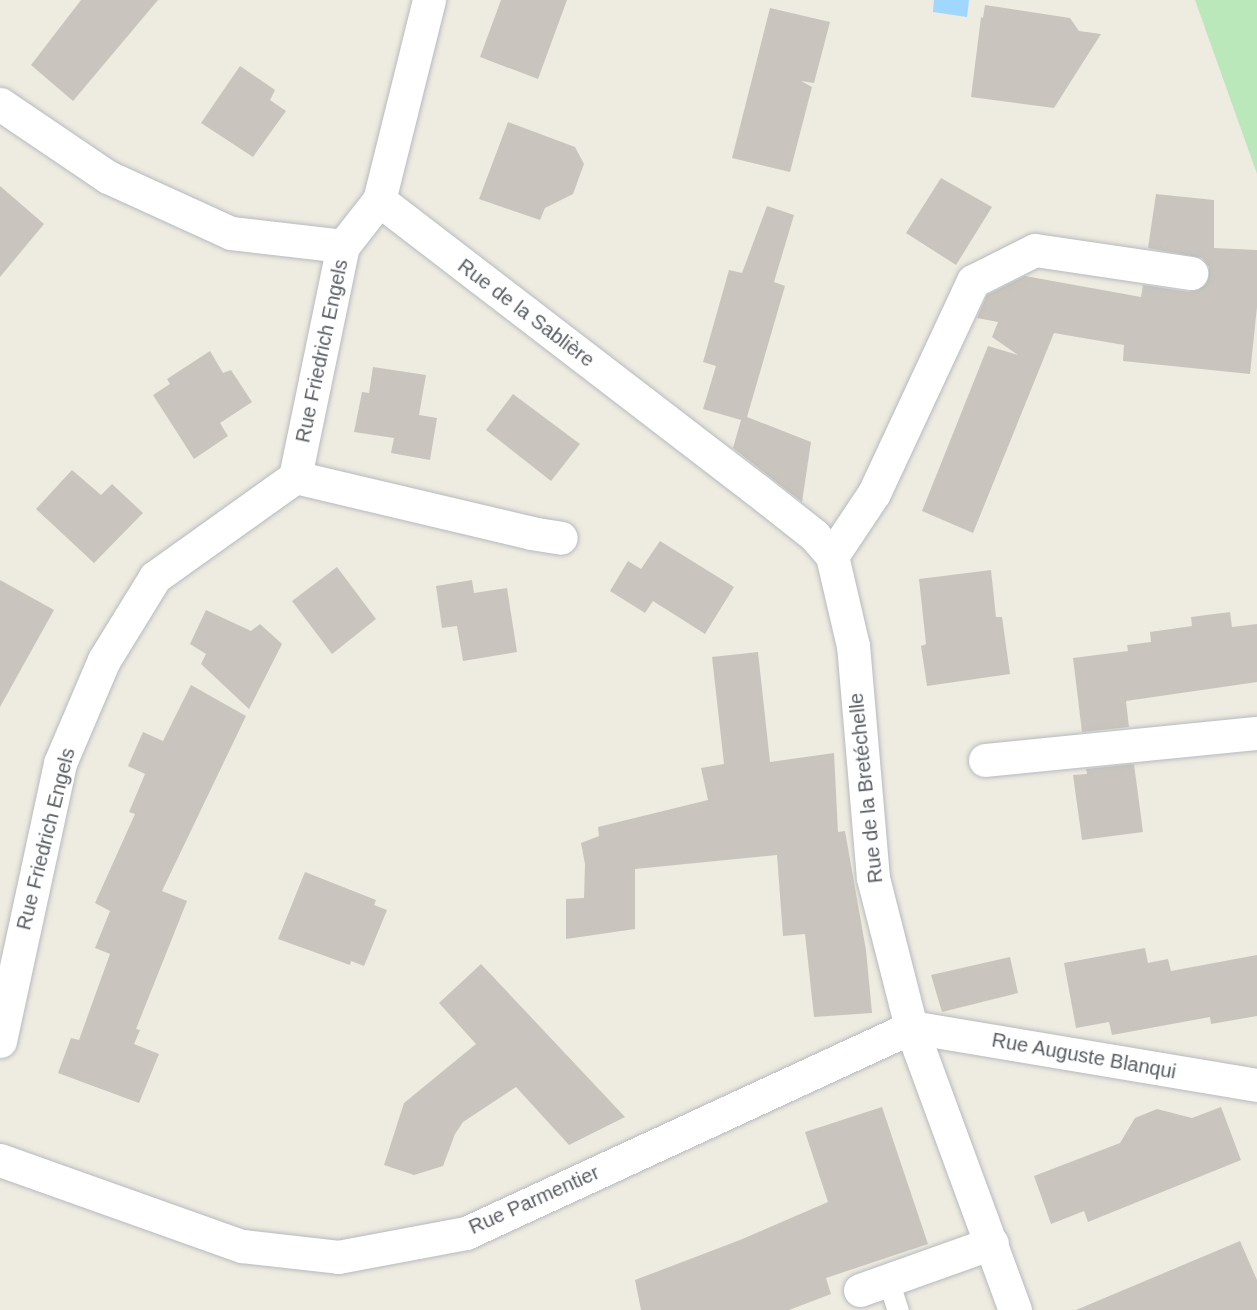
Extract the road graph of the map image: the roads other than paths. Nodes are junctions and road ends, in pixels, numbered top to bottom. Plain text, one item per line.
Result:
1 (429, 0) edge
2 (0, 104) edge
3 (379, 200) junction
4 (343, 246) junction
5 (1191, 273) dead end
6 (295, 477) junction
7 (561, 538) dead end
8 (832, 556) junction
9 (1257, 733) edge
10 (985, 760) dead end
11 (911, 1027) junction
12 (0, 1041) edge
13 (1257, 1086) edge
14 (0, 1160) edge
15 (992, 1244) junction
16 (874, 1285) joint
17 (898, 1310) edge
18 (1015, 1310) edge

1 - 3 street
2 - 4 street
3 - 4 street, Rue Friedrich Engels
3 - 8 street, Rue de la Sablière
4 - 6 street, Rue Friedrich Engels
5 - 8 street
6 - 7 street
6 - 12 street, Rue Friedrich Engels
8 - 11 street, Rue de la Bretéchelle
9 - 10 street
11 - 13 street, Rue Auguste Blanqui
11 - 14 street, Rue Parmentier
11 - 15 street, Rue de la Bretéchelle
15 - 16 street
15 - 18 street, Rue de la Bretéchelle
16 - 17 lane

